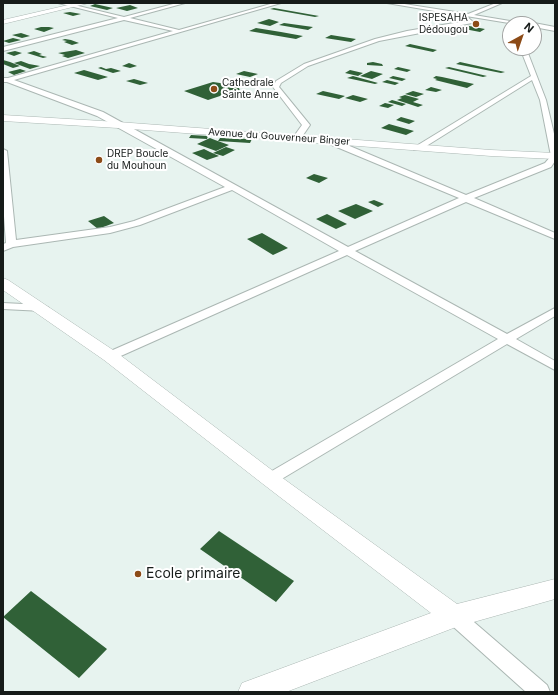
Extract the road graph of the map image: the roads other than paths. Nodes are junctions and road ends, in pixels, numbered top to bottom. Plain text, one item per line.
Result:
1 (60, 3) edge
2 (86, 3) edge
3 (184, 3) edge
4 (279, 3) edge
5 (389, 3) edge
6 (421, 3) edge
7 (500, 3) edge
8 (73, 6) junction
9 (411, 6) junction
10 (460, 14) junction
11 (469, 15) junction
12 (124, 18) junction
13 (502, 21) edge
14 (3, 22) edge
15 (542, 27) edge
16 (555, 29) edge
17 (179, 32) junction
18 (3, 49) edge
19 (526, 56) edge
20 (533, 77) junction
21 (6, 80) edge
22 (3, 118) edge
23 (118, 124) junction
24 (296, 139) junction
25 (330, 141) junction
26 (417, 148) junction
27 (3, 151) edge
28 (553, 161) edge
29 (233, 187) junction
30 (467, 198) junction
31 (555, 236) edge
32 (7, 246) edge
33 (347, 250) junction
34 (3, 282) edge
35 (3, 306) edge
36 (43, 308) junction
37 (555, 311) edge
38 (507, 340) junction
39 (110, 356) junction
40 (555, 366) edge
41 (270, 479) junction
42 (555, 590) edge
43 (454, 616) junction
44 (252, 692) edge
45 (540, 692) edge

1 - 8 street
2 - 8 street
3 - 12 street
4 - 17 street
5 - 9 street
6 - 9 street
7 - 11 street
8 - 12 street
8 - 14 street
9 - 10 street
10 - 11 street
10 - 24 street
11 - 13 street
12 - 17 street
12 - 18 street
15 - 16 street
17 - 21 street
19 - 20 street
20 - 26 street
20 - 28 street
21 - 23 street
22 - 23 street, Avenue du Gouverneur Binger
23 - 24 street, Avenue du Gouverneur Binger
23 - 29 street
24 - 25 street, Avenue du Gouverneur Binger
25 - 26 street, Avenue du Gouverneur Binger
25 - 30 street
26 - 28 street, Avenue du Gouverneur Binger
27 - 32 street
28 - 30 street
29 - 32 street
29 - 33 street
30 - 31 street
30 - 33 street
33 - 38 street
33 - 39 street
34 - 36 street
35 - 36 street
36 - 39 street
37 - 38 street
38 - 40 street
38 - 41 street
39 - 41 street
41 - 43 street
42 - 43 street
43 - 44 street
43 - 45 street

